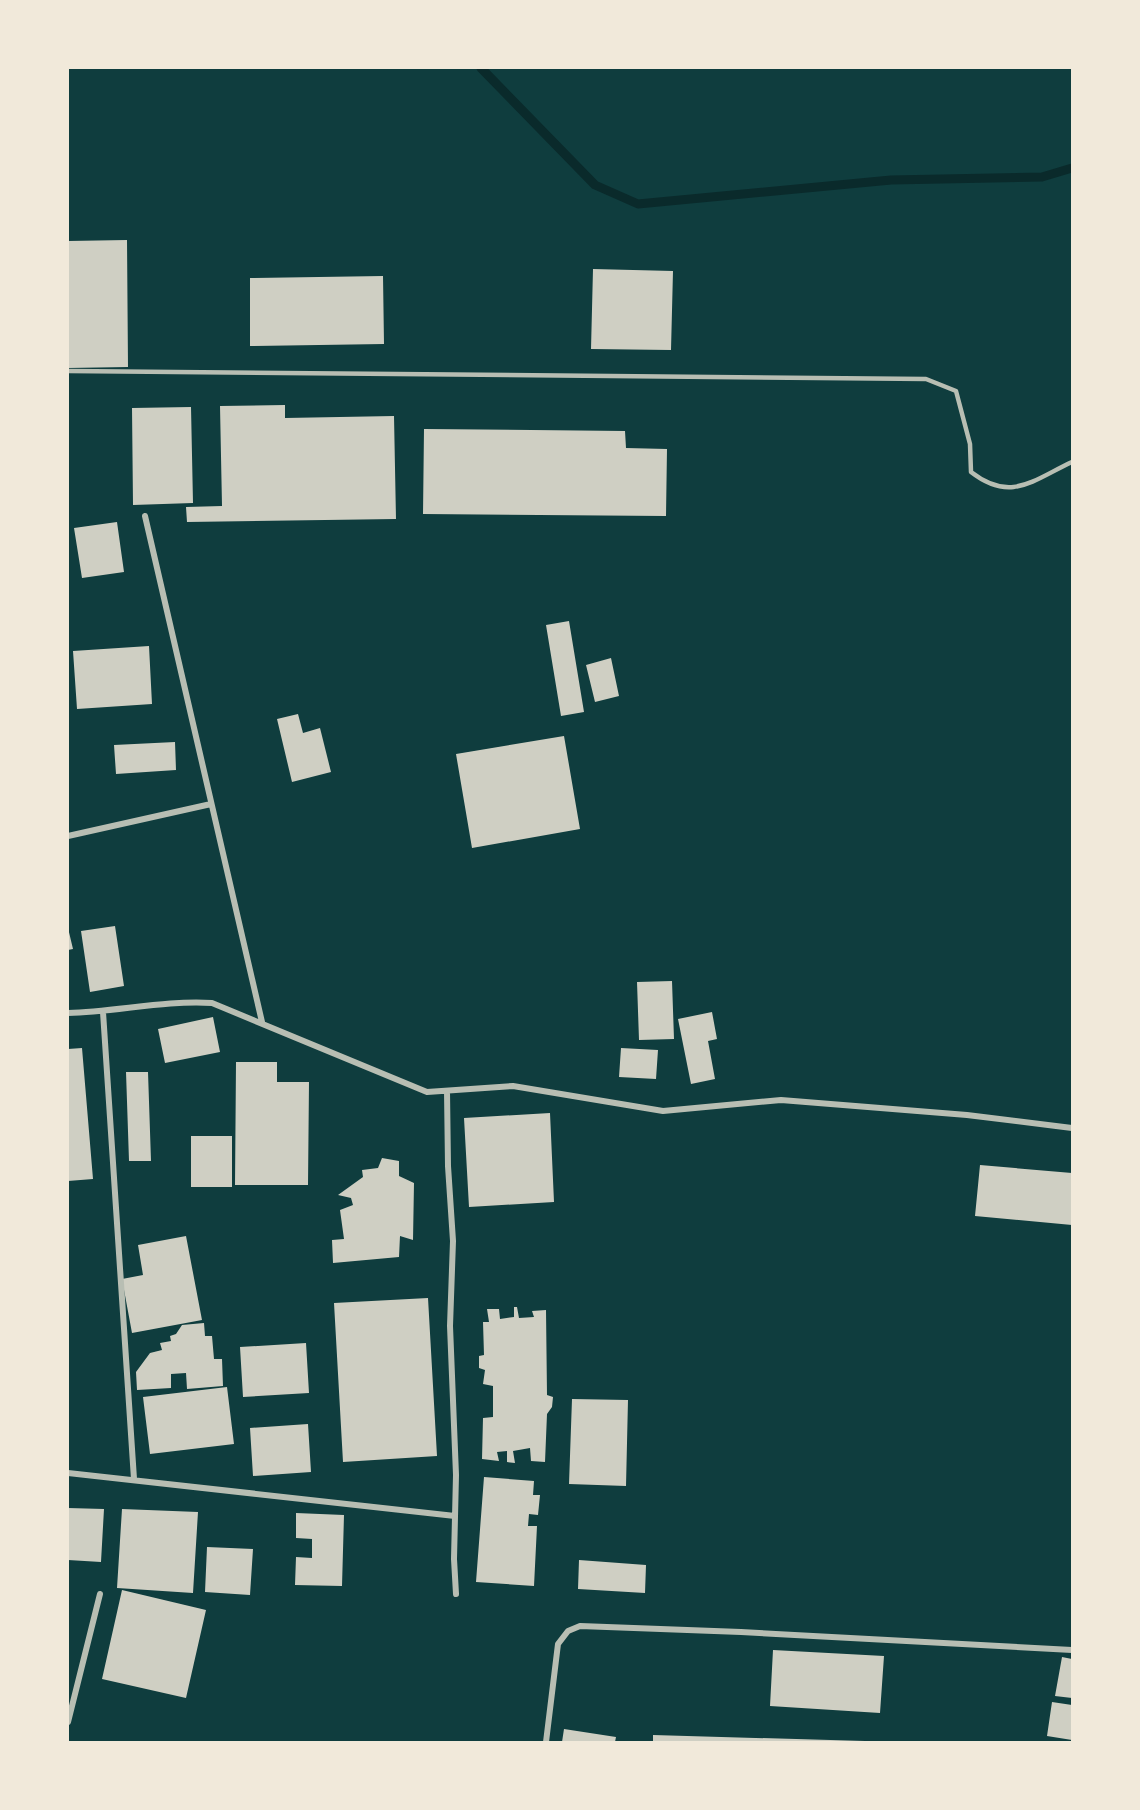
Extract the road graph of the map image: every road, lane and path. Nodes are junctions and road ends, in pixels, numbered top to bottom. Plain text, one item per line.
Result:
1 (68, 371) edge
2 (1072, 462) edge
3 (145, 516) dead end
4 (211, 804) junction
5 (68, 836) edge
6 (103, 1012) junction
7 (68, 1013) edge
8 (262, 1022) junction
9 (447, 1091) junction
10 (1072, 1128) edge
11 (68, 1473) edge
12 (134, 1479) junction
13 (455, 1516) junction
14 (100, 1594) dead end
15 (456, 1594) dead end
16 (1072, 1650) edge
17 (68, 1722) edge
18 (546, 1743) edge

1 - 2 lane
3 - 4 street
4 - 5 street
4 - 8 street
6 - 7 street
6 - 8 street
6 - 12 street
8 - 9 street
9 - 10 street
9 - 13 street
11 - 12 street
12 - 13 street
13 - 15 street
14 - 17 street
16 - 18 street

